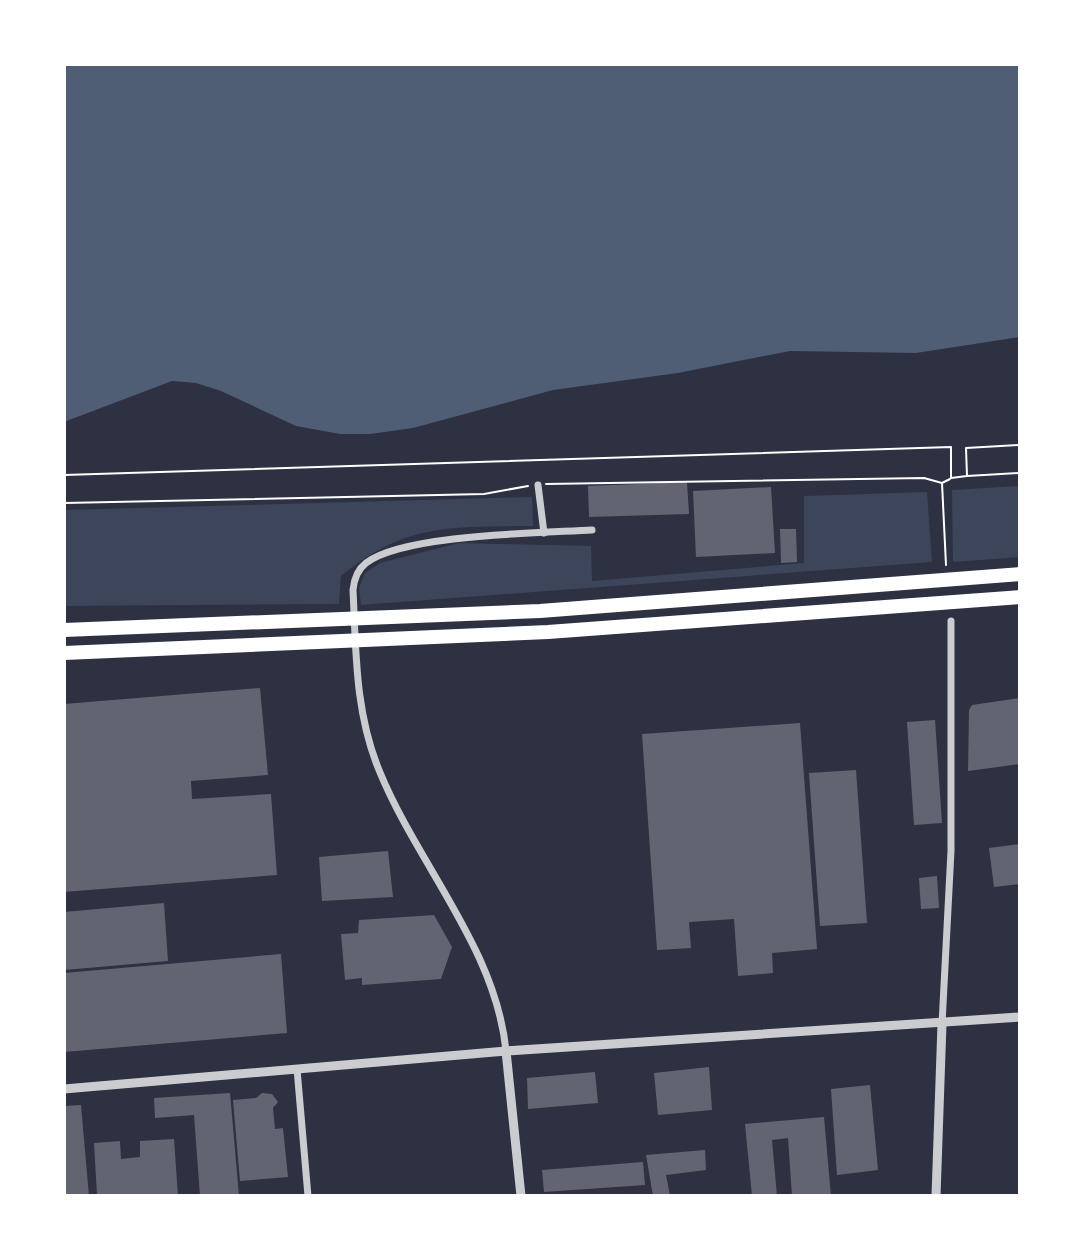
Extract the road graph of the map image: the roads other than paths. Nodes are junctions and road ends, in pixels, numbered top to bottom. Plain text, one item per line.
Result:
1 (538, 485) road end
2 (592, 530) dead end
3 (544, 533) junction
4 (1020, 574) edge
5 (1020, 597) edge
6 (951, 621) dead end
7 (64, 630) edge
8 (64, 653) edge
9 (1020, 1017) edge
10 (942, 1024) junction
11 (506, 1051) junction
12 (297, 1069) junction
13 (64, 1089) edge
14 (308, 1196) edge
15 (521, 1196) edge
16 (936, 1196) edge

1 - 3 street
2 - 3 street
3 - 11 street
4 - 7 highway
5 - 8 highway
6 - 10 street
9 - 10 street
10 - 11 street
10 - 16 street
11 - 12 street
11 - 15 street
12 - 13 street
12 - 14 street

